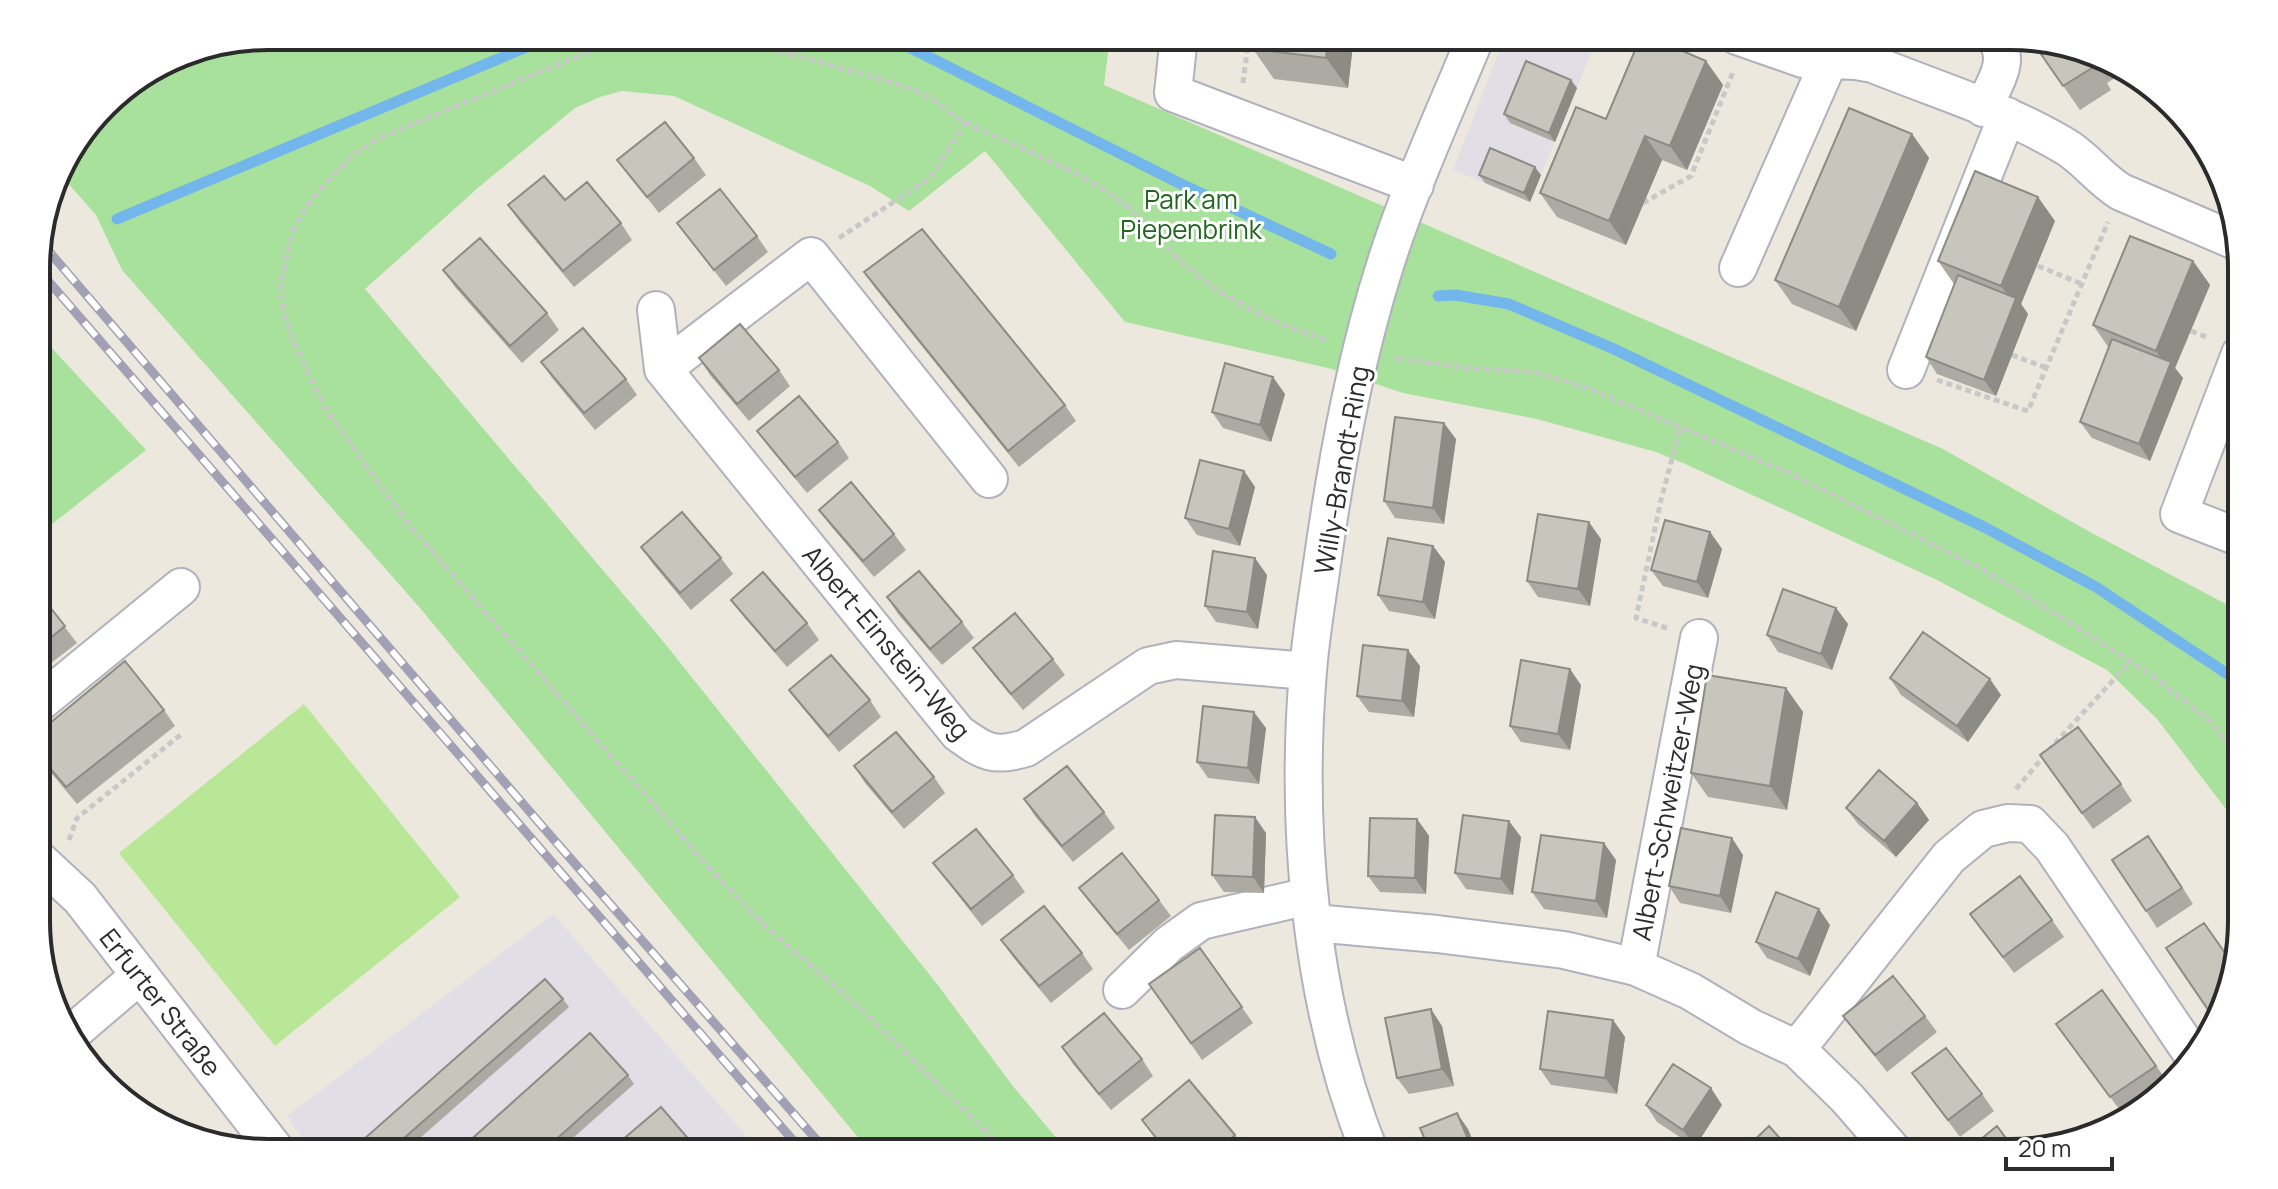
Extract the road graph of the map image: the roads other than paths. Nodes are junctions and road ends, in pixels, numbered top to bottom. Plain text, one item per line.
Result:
1 (1178, 50) edge
2 (1470, 50) edge
3 (1777, 50) edge
4 (2002, 50) edge
5 (1829, 61) junction
6 (1995, 112) junction
7 (1415, 185) junction
8 (2226, 237) edge
9 (1738, 268) dead end
10 (656, 310) dead end
11 (663, 369) junction
12 (1906, 370) road end
13 (2228, 385) edge
14 (989, 479) dead end
15 (2228, 533) edge
16 (181, 587) dead end
17 (1699, 638) road end
18 (1308, 671) junction
19 (50, 694) edge
20 (50, 869) edge
21 (1311, 909) junction
22 (1636, 967) junction
23 (140, 975) junction
24 (1122, 990) dead end
25 (78, 1028) edge
26 (2187, 1047) edge
27 (1797, 1049) junction
28 (267, 1139) edge
29 (1365, 1139) edge
30 (1883, 1139) edge

1 - 7 street
2 - 7 street, Willy-Brandt-Ring
3 - 5 street
4 - 6 street
5 - 6 street
5 - 9 street
6 - 8 street
6 - 12 street
7 - 18 street, Willy-Brandt-Ring
10 - 11 street
11 - 14 street
11 - 18 street, Albert-Einstein-Weg
13 - 15 street
16 - 19 street
17 - 22 street, Albert-Schweitzer-Weg
18 - 21 street, Willy-Brandt-Ring
20 - 23 street, Erfurter Straße
21 - 22 street
21 - 24 street
21 - 29 street, Willy-Brandt-Ring
22 - 27 street
23 - 25 street
23 - 28 street, Erfurter Straße
26 - 27 street
27 - 30 street

